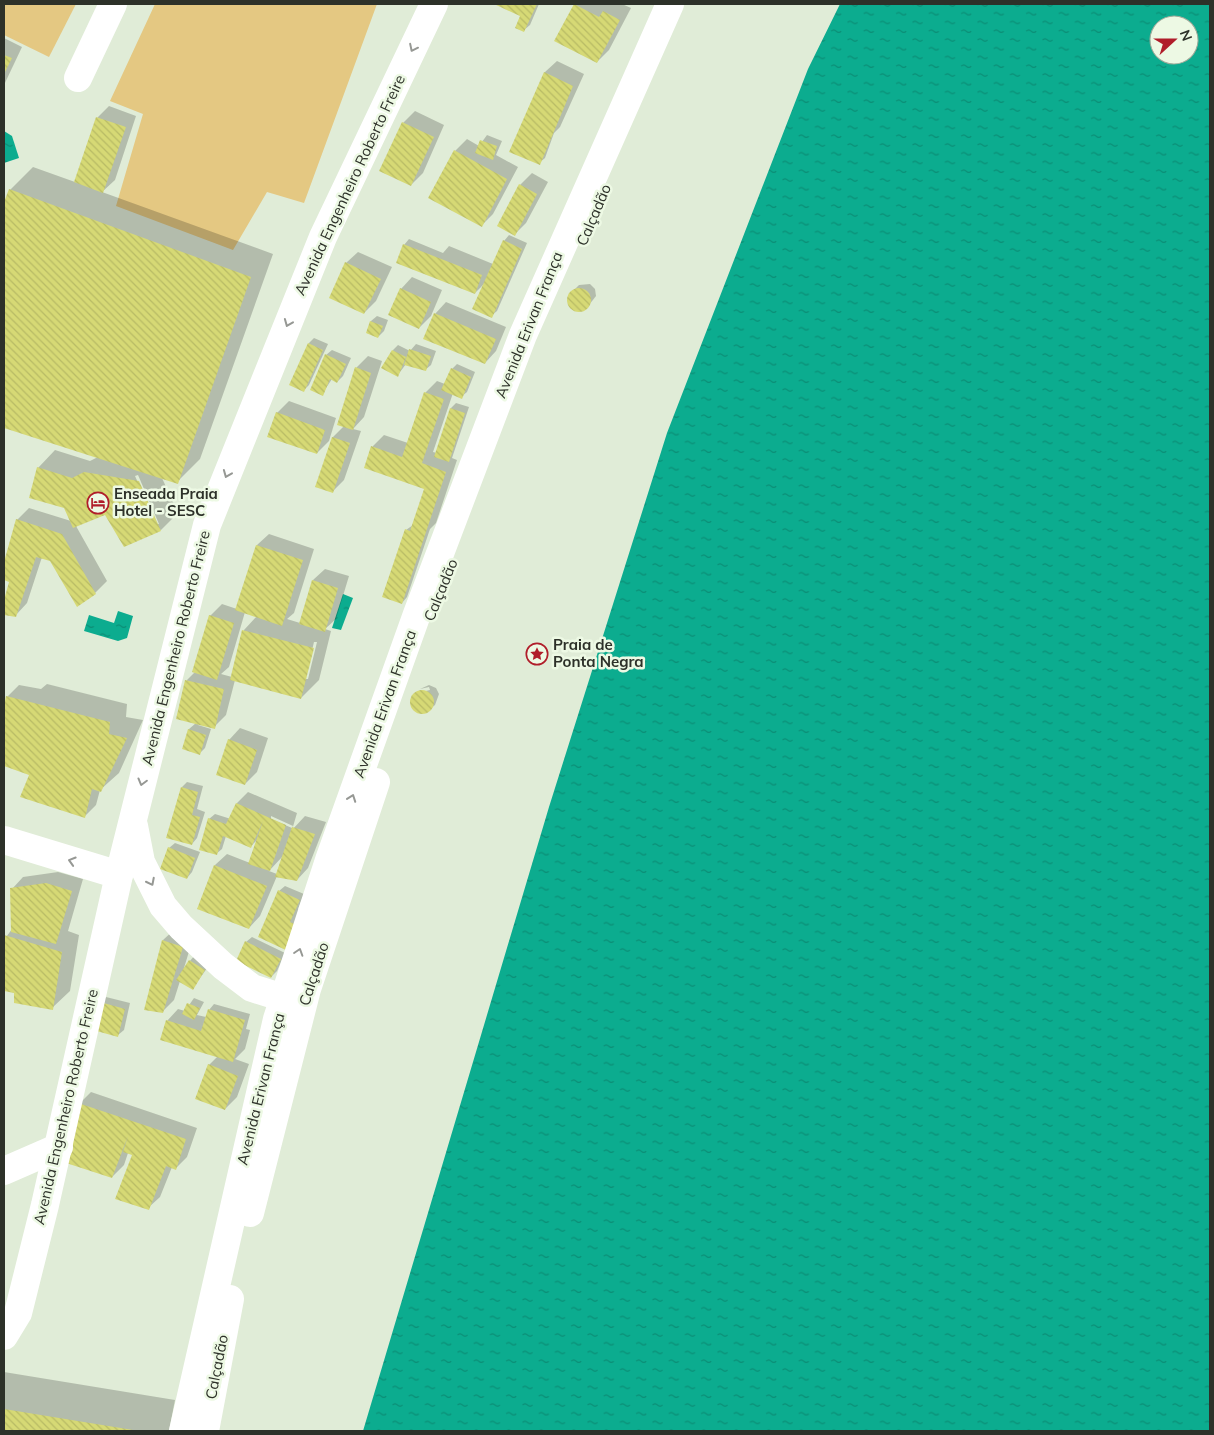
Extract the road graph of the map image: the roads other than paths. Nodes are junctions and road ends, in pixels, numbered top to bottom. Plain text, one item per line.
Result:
1 (113, 4) edge
2 (434, 4) edge
3 (670, 4) edge
4 (687, 4) edge
5 (78, 78) dead end
6 (132, 819) junction
7 (4, 840) edge
8 (119, 875) junction
9 (284, 998) junction
10 (59, 1147) junction
11 (4, 1171) edge
12 (4, 1336) edge
13 (182, 1431) edge
14 (205, 1431) edge

1 - 5 street
2 -> 6 street, Avenida Engenheiro Roberto Freire
9 -> 3 street, Avenida Erivan França
4 - 14 street, Calçadão
6 - 8 street, Avenida Engenheiro Roberto Freire
6 -> 9 street, Avenida Engenheiro Roberto Freire
8 -> 7 street
8 - 10 street, Avenida Engenheiro Roberto Freire
9 - 13 street, Avenida Erivan França
10 - 11 street
10 - 12 street, Avenida Engenheiro Roberto Freire

